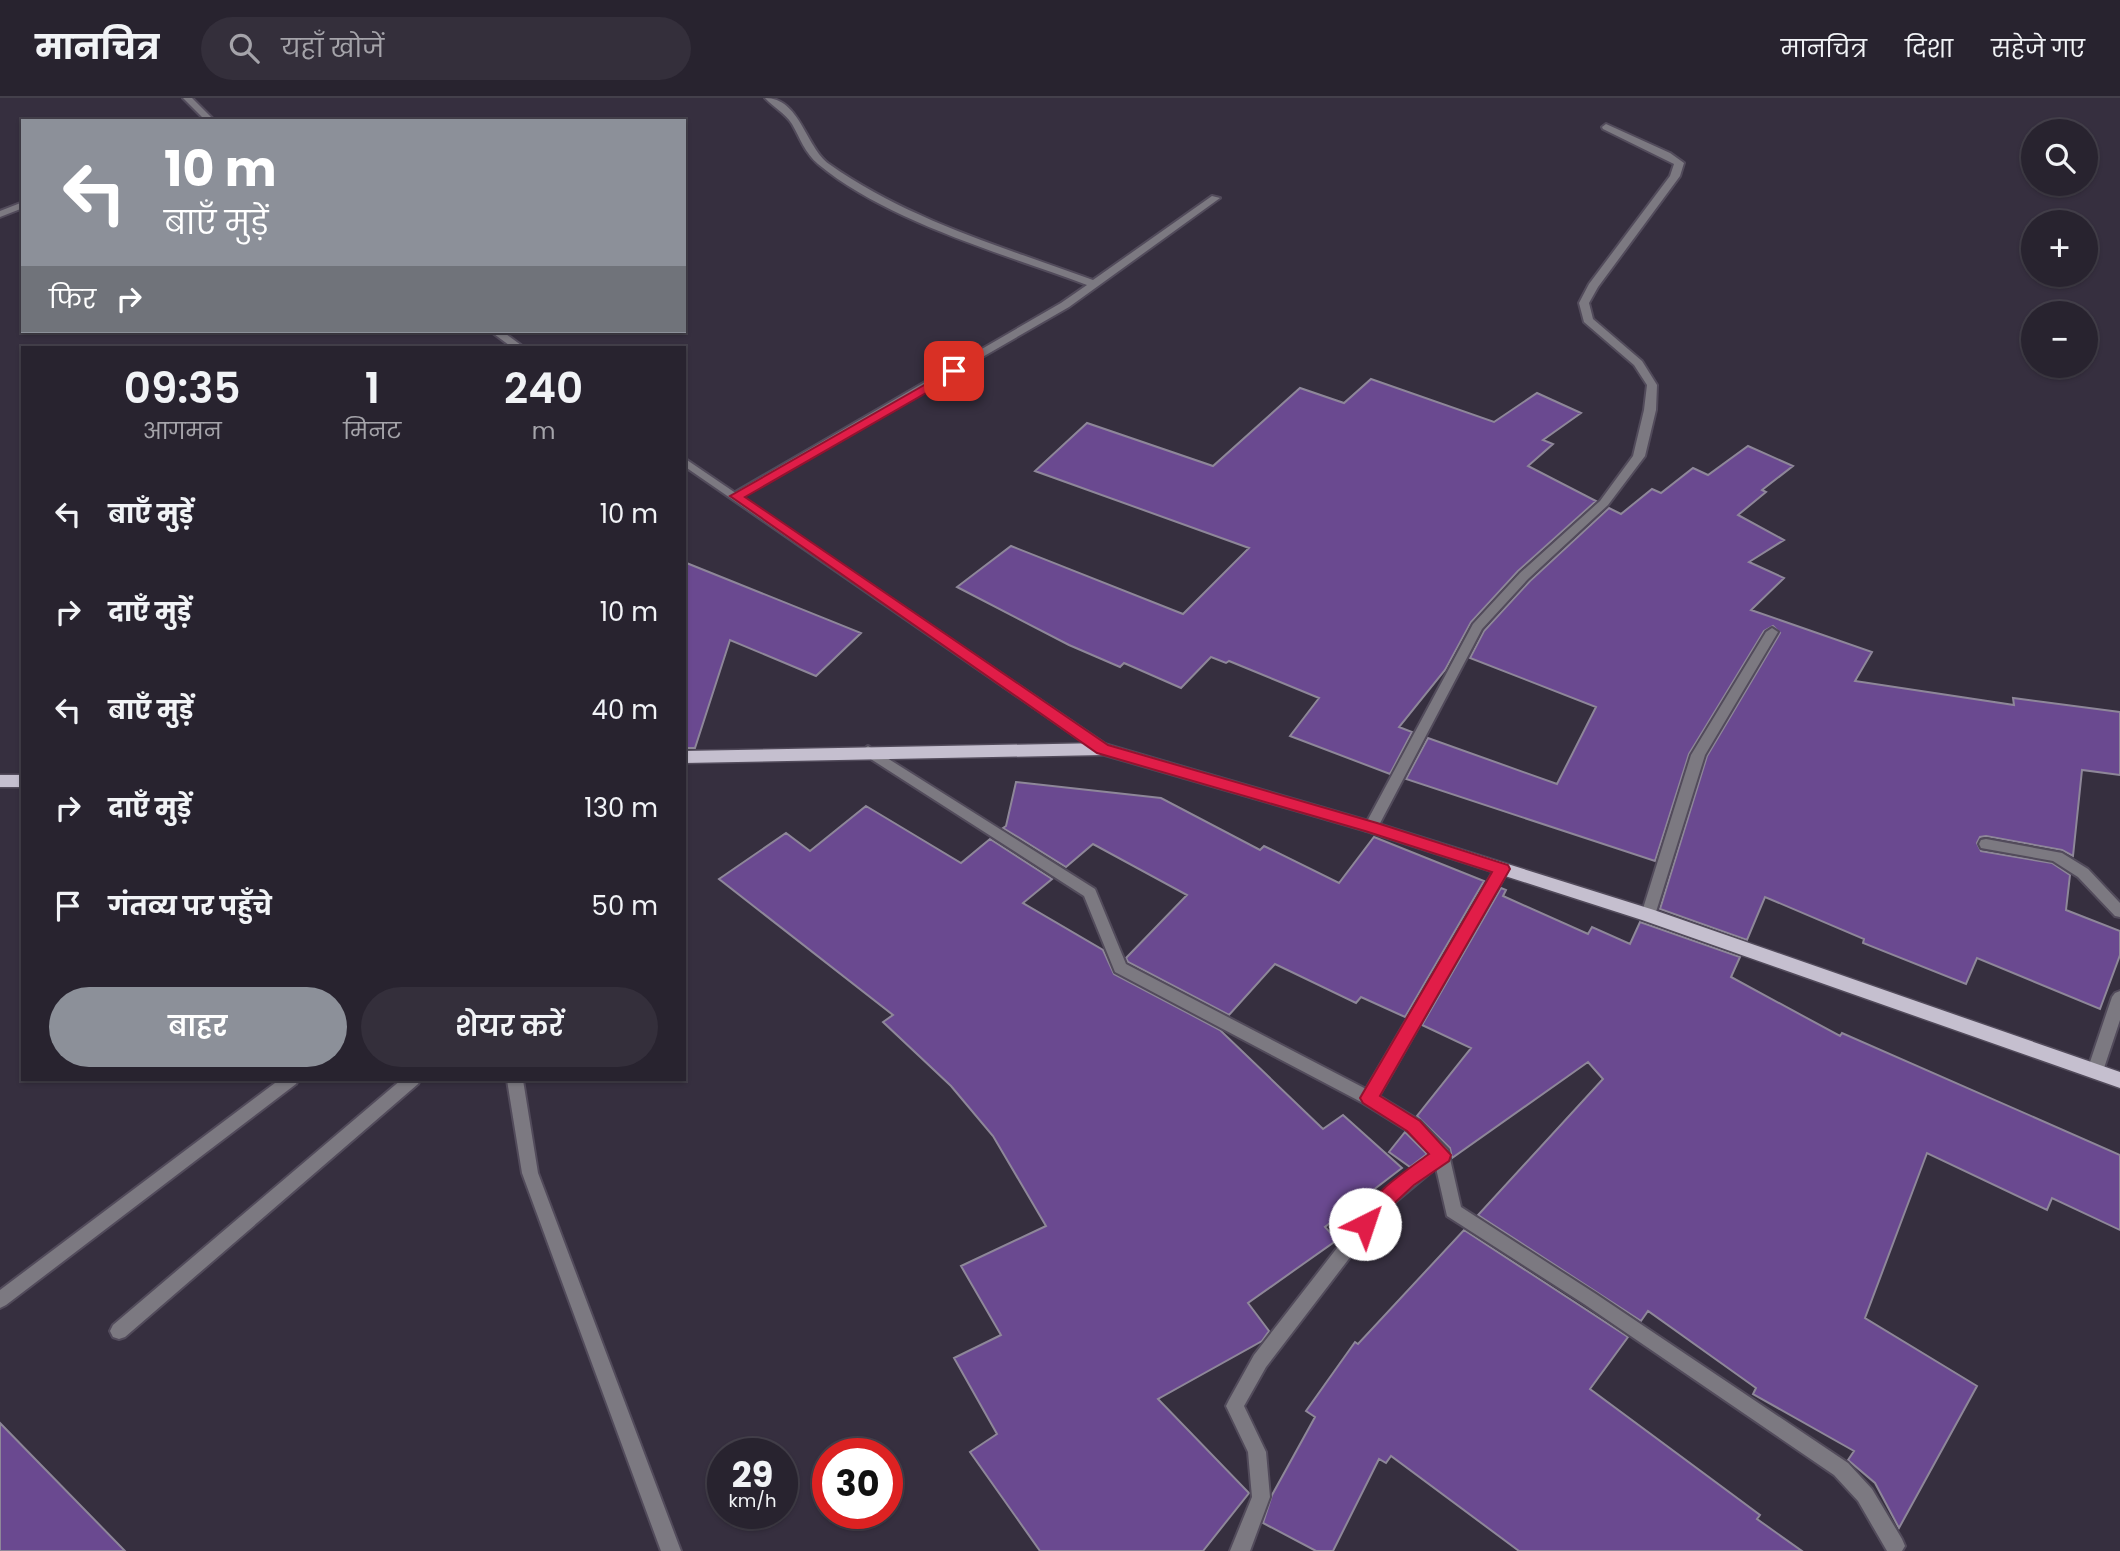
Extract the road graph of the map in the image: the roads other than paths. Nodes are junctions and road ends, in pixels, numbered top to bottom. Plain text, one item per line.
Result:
1 (187, 98) edge
2 (769, 98) edge
3 (209, 119) edge
4 (1606, 127) dead end
5 (1215, 198) dead end
6 (21, 206) edge
7 (0, 214) edge
8 (1095, 284) junction
9 (498, 333) edge
10 (517, 346) edge
11 (686, 462) edge
12 (736, 496) junction
13 (1772, 632) dead end
14 (1103, 749) junction
15 (868, 751) junction
16 (686, 757) edge
17 (21, 780) edge
18 (0, 781) edge
19 (1371, 827) junction
20 (1986, 844) dead end
21 (1502, 869) junction
22 (2120, 912) edge
23 (1648, 915) junction
24 (2120, 997) edge
25 (2095, 1071) junction
26 (2120, 1080) edge
27 (289, 1081) edge
28 (411, 1081) edge
29 (515, 1081) edge
30 (1369, 1098) junction
31 (1442, 1155) junction
32 (0, 1300) edge
33 (119, 1331) dead end
34 (1895, 1546) dead end
35 (671, 1551) edge
36 (1240, 1551) edge

1 - 3 street
2 - 8 street
4 - 19 street
5 - 8 street
6 - 7 street
8 - 12 street
9 - 10 street
11 - 12 street
12 - 14 street
13 - 23 street
14 - 15 main road
14 - 19 main road
15 - 16 main road
15 - 30 street
17 - 18 main road
19 - 21 main road
20 - 22 street
21 - 23 main road
21 - 30 street
23 - 25 main road
24 - 25 street
25 - 26 main road
27 - 32 street
28 - 33 street
29 - 35 street
30 - 31 street
31 - 34 street
31 - 36 street

